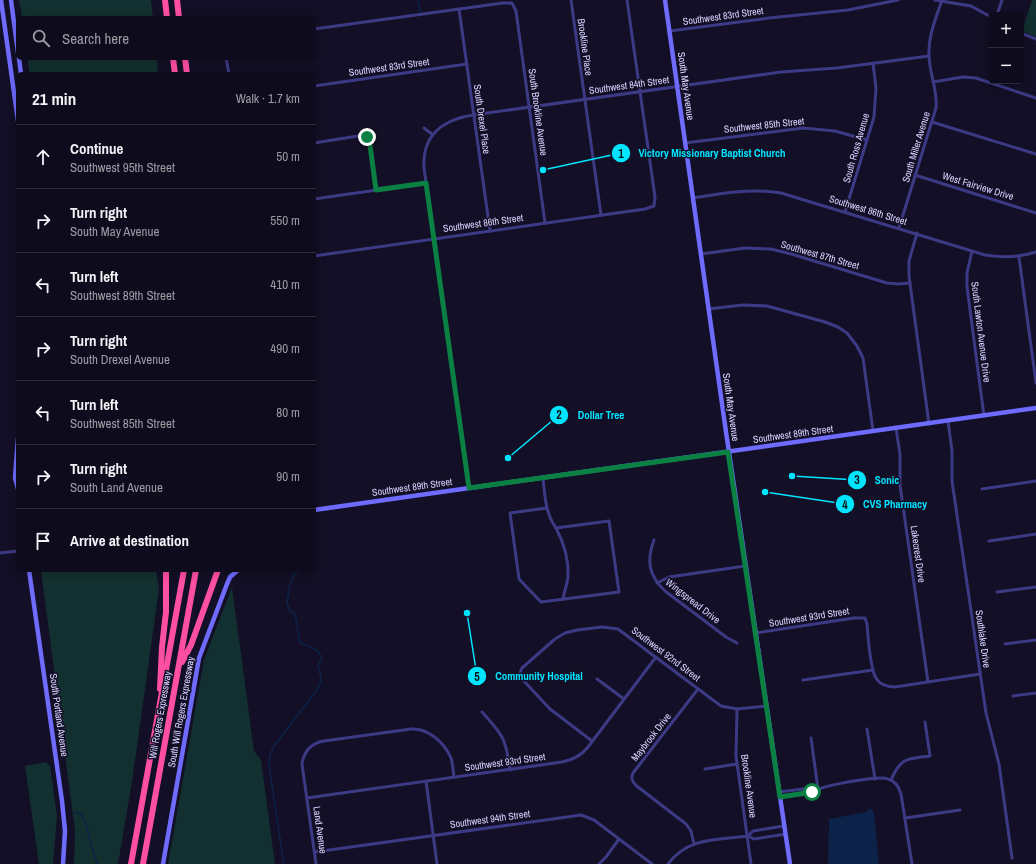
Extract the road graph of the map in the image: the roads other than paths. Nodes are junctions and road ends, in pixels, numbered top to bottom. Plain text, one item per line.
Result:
1 (1, 0) edge
2 (11, 0) edge
3 (164, 0) edge
4 (177, 0) edge
5 (571, 0) edge
6 (627, 0) edge
7 (665, 0) edge
8 (898, 0) edge
9 (935, 0) edge
10 (1002, 0) edge
11 (941, 1) edge
12 (459, 9) junction
13 (998, 12) edge
14 (988, 15) edge
15 (167, 16) edge
16 (179, 16) edge
17 (316, 29) edge
18 (670, 32) junction
19 (1024, 34) edge
20 (16, 38) edge
21 (1036, 39) edge
22 (929, 56) junction
23 (19, 60) edge
24 (173, 60) edge
25 (185, 60) edge
26 (226, 60) edge
27 (873, 63) junction
28 (466, 64) junction
29 (21, 72) edge
30 (175, 72) edge
31 (187, 72) edge
32 (229, 72) edge
33 (933, 82) junction
34 (316, 86) edge
35 (677, 86) junction
36 (640, 91) junction
37 (1036, 98) edge
38 (584, 99) junction
39 (16, 107) edge
40 (529, 107) junction
41 (474, 115) junction
42 (932, 122) junction
43 (424, 128) dead end
44 (433, 135) junction
45 (867, 140) junction
46 (316, 143) edge
47 (685, 143) junction
48 (1036, 154) edge
49 (916, 175) junction
50 (426, 183) junction
51 (376, 190) junction
52 (693, 198) junction
53 (316, 199) edge
54 (845, 212) junction
55 (1036, 213) edge
56 (600, 215) junction
57 (546, 223) junction
58 (899, 228) junction
59 (490, 231) junction
60 (917, 233) junction
61 (434, 238) junction
62 (972, 251) junction
63 (1036, 252) edge
64 (701, 254) junction
65 (316, 256) edge
66 (1018, 257) junction
67 (909, 283) junction
68 (708, 309) junction
69 (1036, 383) edge
70 (1036, 408) edge
71 (984, 416) junction
72 (948, 421) junction
73 (929, 424) junction
74 (896, 428) junction
75 (874, 432) junction
76 (728, 452) junction
77 (16, 465) edge
78 (543, 478) junction
79 (1036, 481) edge
80 (16, 482) edge
81 (469, 488) junction
82 (982, 489) dead end
83 (546, 508) junction
84 (316, 510) edge
85 (556, 528) junction
86 (1036, 534) edge
87 (654, 540) dead end
88 (989, 541) dead end
89 (16, 551) edge
90 (0, 553) edge
91 (746, 566) junction
92 (29, 572) edge
93 (166, 572) edge
94 (184, 572) edge
95 (196, 572) edge
96 (217, 572) edge
97 (236, 572) edge
98 (657, 583) junction
99 (1036, 587) edge
100 (997, 592) dead end
101 (563, 599) junction
102 (756, 633) junction
103 (1036, 640) edge
104 (737, 643) dead end
105 (1005, 644) dead end
106 (656, 657) junction
107 (179, 668) junction
108 (873, 670) junction
109 (980, 674) junction
110 (597, 679) dead end
111 (803, 680) dead end
112 (928, 682) junction
113 (698, 688) junction
114 (1036, 693) edge
115 (1012, 696) dead end
116 (624, 699) junction
117 (766, 706) junction
118 (737, 709) junction
119 (482, 712) dead end
120 (158, 717) junction
121 (925, 722) dead end
122 (867, 729) dead end
123 (811, 738) dead end
124 (592, 741) junction
125 (737, 764) junction
126 (705, 769) dead end
127 (510, 770) junction
128 (454, 777) junction
129 (875, 779) junction
130 (891, 780) junction
131 (426, 781) junction
132 (818, 789) junction
133 (780, 795) junction
134 (307, 798) junction
135 (960, 810) dead end
136 (905, 818) junction
137 (784, 826) junction
138 (786, 834) junction
139 (433, 835) junction
140 (748, 836) junction
141 (619, 839) junction
142 (694, 844) junction
143 (315, 852) junction
144 (1012, 858) dead end
145 (63, 864) edge
146 (132, 864) edge
147 (143, 864) edge
148 (163, 864) edge
149 (316, 864) edge
150 (437, 864) edge
151 (599, 864) edge
152 (652, 864) edge
153 (668, 864) edge
154 (751, 864) edge
155 (790, 864) edge
156 (912, 864) edge

1 - 39 main road
2 - 20 main road
3 - 15 highway
4 - 16 highway
5 - 38 street, Brookline Place
6 - 36 street
7 - 18 main road, South May Avenue
8 - 18 street, Southwest 83rd Street
9 - 11 street
10 - 13 street
11 - 14 street
11 - 22 street, South Miller Avenue
12 - 17 street
12 - 28 street, South Drexel Place
12 - 40 street, South Brookline Avenue
18 - 35 main road, South May Avenue
19 - 21 street
22 - 27 street, Southwest 84th Street
22 - 33 street, South Miller Avenue
23 - 29 main road
24 - 30 highway
25 - 31 highway
26 - 32 street
27 - 35 street, Southwest 84th Street
27 - 45 street, South Ross Avenue
28 - 34 street, Southwest 83rd Street
28 - 41 street, South Drexel Place
33 - 37 street
33 - 42 street, South Miller Avenue
35 - 36 street, Southwest 84th Street
35 - 47 main road, South May Avenue
36 - 38 street, Southwest 84th Street
36 - 56 street, Southwest 86th Street
38 - 40 street, Southwest 84th Street
38 - 56 street, Brookline Place
40 - 41 street, Southwest 84th Street
40 - 57 street, South Brookline Avenue
41 - 44 street, Southwest 84th Street
41 - 59 street, South Drexel Place
42 - 48 street
42 - 49 street, South Miller Avenue
43 - 44 street
44 - 50 street, Southwest 84th Street
45 - 47 street, Southwest 85th Street
45 - 54 street, South Ross Avenue
46 - 51 street
47 - 52 main road, South May Avenue
49 - 55 street, West Fairview Drive
49 - 58 street, South Miller Avenue
50 - 51 street
50 - 61 street, Southwest 84th Street
51 - 53 street
52 - 54 street, Southwest 86th Street
52 - 64 main road, South May Avenue
54 - 58 street, Southwest 86th Street
56 - 57 street, Southwest 86th Street
57 - 59 street, Southwest 86th Street
58 - 60 street, Southwest 86th Street
59 - 61 street, Southwest 86th Street
60 - 62 street, Southwest 86th Street
60 - 67 street
61 - 65 street, Southwest 86th Street
61 - 81 street, Southwest 84th Street
62 - 66 street, Southwest 86th Street
62 - 71 street, South Lawton Avenue Drive
63 - 66 street, Southwest 86th Street
64 - 67 street, Southwest 87th Street
64 - 68 main road, South May Avenue
66 - 69 street
67 - 73 street
68 - 75 street
68 - 76 main road, South May Avenue
70 - 71 main road, Southwest 89th Street
71 - 72 main road, Southwest 89th Street
72 - 73 main road, Southwest 89th Street
72 - 109 street, Southlake Drive
73 - 74 main road, Southwest 89th Street
74 - 75 main road, Southwest 89th Street
74 - 112 street, Lakecrest Drive
75 - 76 main road, Southwest 89th Street
76 - 78 main road, Southwest 89th Street
76 - 91 main road, South May Avenue
77 - 80 main road
78 - 81 main road, Southwest 89th Street
78 - 83 street
79 - 82 street
81 - 84 main road, Southwest 89th Street
83 - 85 street
83 - 101 street
85 - 101 street
85 - 101 street
86 - 88 street
87 - 98 street, Wingspread Drive
89 - 90 street
91 - 98 street
91 - 102 main road, South May Avenue
92 - 145 main road, South Portland Avenue
93 - 120 highway
94 - 120 highway, Will Rogers Expressway
95 - 107 highway, Will Rogers Expressway
96 - 107 highway
97 - 148 main road, South Will Rogers Expressway
98 - 104 street, Wingspread Drive
99 - 100 street
102 - 108 street, Southwest 93rd Street
102 - 117 main road, South May Avenue
103 - 105 street
106 - 113 street, Southwest 92nd Street
106 - 116 street, Southwest 93rd Street
106 - 124 street, Southwest 92nd Street
107 - 147 highway, Will Rogers Expressway
108 - 111 street
108 - 112 street
109 - 112 street
109 - 144 street, Southlake Drive
110 - 116 street
113 - 118 street, Southwest 92nd Street
113 - 142 street, Maybrook Drive
114 - 115 street
116 - 124 street, Southwest 93rd Street
117 - 118 street, Southwest 92nd Street
117 - 133 main road, South May Avenue
118 - 125 street, Brookline Avenue
119 - 127 street
120 - 146 highway, Will Rogers Expressway
121 - 130 street
122 - 129 street
123 - 132 street
124 - 127 street, Southwest 93rd Street
125 - 126 street
125 - 140 street, Brookline Avenue
127 - 128 street, Southwest 93rd Street
128 - 131 street, Southwest 93rd Street
128 - 134 street
129 - 130 street
129 - 132 street
130 - 136 street
131 - 134 street, Southwest 93rd Street
131 - 139 street
132 - 133 street
133 - 137 main road, South May Avenue
134 - 143 street, Land Avenue
135 - 136 street
136 - 156 street
137 - 138 main road, South May Avenue
137 - 140 street
138 - 140 street
138 - 155 main road, South May Avenue
139 - 141 street, Southwest 94th Street
139 - 143 street, Southwest 94th Street
139 - 150 street
140 - 142 street
140 - 154 street, Brookline Avenue
141 - 151 street
141 - 152 street, Southwest 94th Street
142 - 153 street
143 - 149 street, Land Avenue

